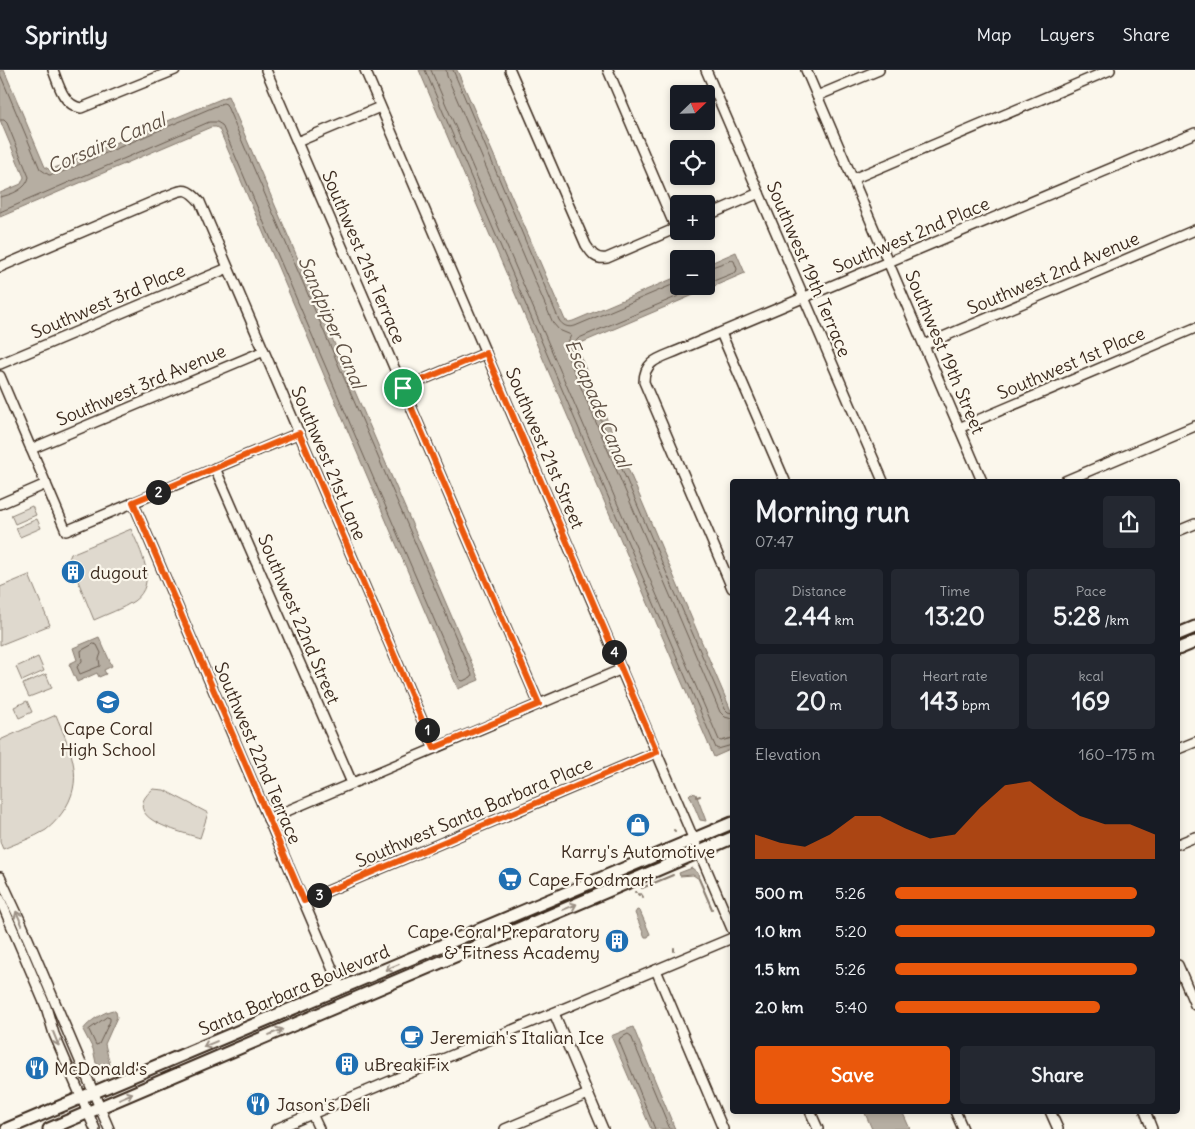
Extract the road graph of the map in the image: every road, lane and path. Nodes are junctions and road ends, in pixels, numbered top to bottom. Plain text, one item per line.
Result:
1 (53, 70) edge
2 (175, 70) edge
3 (266, 70) edge
4 (364, 70) edge
5 (510, 70) edge
6 (608, 70) edge
7 (706, 70) edge
8 (806, 70) edge
9 (879, 70) edge
10 (1110, 70) edge
11 (817, 96) junction
12 (380, 107) junction
13 (1195, 132) edge
14 (297, 142) junction
15 (853, 179) junction
16 (759, 193) junction
17 (670, 212) edge
18 (715, 212) edge
19 (1195, 230) edge
20 (670, 231) edge
21 (889, 262) junction
22 (0, 266) edge
23 (228, 268) junction
24 (804, 298) junction
25 (1195, 328) edge
26 (721, 333) junction
27 (924, 345) junction
28 (264, 351) junction
29 (486, 353) junction
30 (0, 364) edge
31 (0, 376) edge
32 (403, 388) junction
33 (1195, 426) edge
34 (959, 428) junction
35 (299, 433) junction
36 (31, 448) junction
37 (215, 468) junction
38 (784, 479) edge
39 (881, 479) edge
40 (981, 479) edge
41 (1070, 479) edge
42 (46, 484) junction
43 (133, 502) junction
44 (0, 504) edge
45 (1195, 524) edge
46 (1180, 530) edge
47 (730, 583) edge
48 (1195, 627) edge
49 (1180, 633) edge
50 (1195, 642) edge
51 (1180, 648) edge
52 (622, 669) junction
53 (539, 704) junction
54 (1195, 742) edge
55 (434, 748) junction
56 (1180, 748) edge
57 (657, 752) junction
58 (352, 784) junction
59 (268, 819) junction
60 (730, 824) edge
61 (1195, 837) edge
62 (694, 839) junction
63 (730, 839) edge
64 (1180, 843) edge
65 (700, 852) junction
66 (0, 877) edge
67 (0, 900) edge
68 (304, 901) junction
69 (730, 924) edge
70 (730, 939) edge
71 (1180, 969) edge
72 (656, 970) junction
73 (341, 989) junction
74 (1195, 1006) edge
75 (554, 1014) junction
76 (48, 1017) junction
77 (78, 1055) junction
78 (93, 1093) junction
79 (588, 1094) junction
80 (81, 1098) junction
81 (99, 1108) junction
82 (88, 1113) junction
83 (312, 1114) junction
84 (811, 1114) edge
85 (956, 1114) edge
86 (1051, 1114) edge
87 (1146, 1114) edge
88 (7, 1129) edge
89 (49, 1129) edge
90 (95, 1129) edge
91 (109, 1129) edge
92 (276, 1129) edge
93 (319, 1129) edge
94 (507, 1129) edge
95 (603, 1129) edge
96 (723, 1129) edge
97 (818, 1129) edge
98 (963, 1129) edge
99 (1058, 1129) edge
100 (1152, 1129) edge

1 - 2 street
3 - 14 street, Southwest 21st Terrace
4 - 12 street, Southwest 21st Street
5 - 20 street
6 - 17 street
7 - 16 street, Southwest 19th Terrace
8 - 11 street, Southwest 19th Street
9 - 11 street
10 - 15 street
11 - 15 street, Southwest 19th Street
12 - 14 street
12 - 29 street, Southwest 21st Street
13 - 21 street, Southwest 2nd Place
14 - 32 street, Southwest 21st Terrace
15 - 21 street, Southwest 19th Street
16 - 18 street
16 - 24 street, Southwest 19th Terrace
19 - 27 street, Southwest 2nd Avenue
21 - 24 street, Southwest 2nd Place
21 - 27 street, Southwest 19th Street
22 - 23 street, Southwest 21st Lane
23 - 28 street, Southwest 21st Lane
23 - 30 street, Southwest 3rd Place
24 - 26 street, Southwest 2nd Place
24 - 39 street, Southwest 19th Terrace
25 - 34 street, Southwest 1st Place
26 - 38 street
26 - 47 street, Southwest 2nd Place
27 - 34 street, Southwest 19th Street
28 - 35 street, Southwest 21st Lane
28 - 36 street, Southwest 3rd Avenue
29 - 32 street
29 - 52 street, Southwest 21st Street
31 - 36 street
32 - 53 street, Southwest 21st Terrace
33 - 41 street
34 - 40 street, Southwest 19th Street
35 - 37 street
35 - 55 street, Southwest 21st Lane
36 - 42 street
37 - 43 street
37 - 58 street, Southwest 22nd Street
42 - 43 street
42 - 44 street
43 - 59 street, Southwest 22nd Terrace
45 - 46 street
48 - 49 main road
50 - 51 main road
52 - 53 street
52 - 57 street, Southwest 21st Street
53 - 55 street
54 - 56 street
55 - 58 street
57 - 62 street, Southwest 21st Street
57 - 68 street, Southwest Santa Barbara Place
58 - 59 street
59 - 68 street, Southwest 22nd Terrace
60 - 62 main road, Santa Barbara Boulevard
61 - 64 street
62 - 65 street, Southwest 21st Street
62 -> 73 main road, Santa Barbara Boulevard
63 - 65 main road, Santa Barbara Boulevard
65 - 69 street, Southwest 21st Street
81 -> 65 main road, Santa Barbara Boulevard
77 -> 66 street
67 - 76 street
68 - 73 street, Southwest 22nd Terrace
70 - 72 street
71 - 74 street
72 - 75 street
72 - 96 street
73 -> 78 main road, Santa Barbara Boulevard
75 - 79 street
75 - 83 street
76 - 77 street
76 -> 80 street
77 - 78 street
78 - 80 main road, Santa Barbara Boulevard
78 - 81 street
79 - 94 street
79 - 95 street
80 - 82 street
80 - 88 main road, Santa Barbara Boulevard
81 - 82 main road, Santa Barbara Boulevard
81 - 91 street
82 - 89 main road, Santa Barbara Boulevard
82 - 90 street
83 - 92 street
83 - 93 street
84 - 97 street
85 - 98 street
86 - 99 street
87 - 100 street

